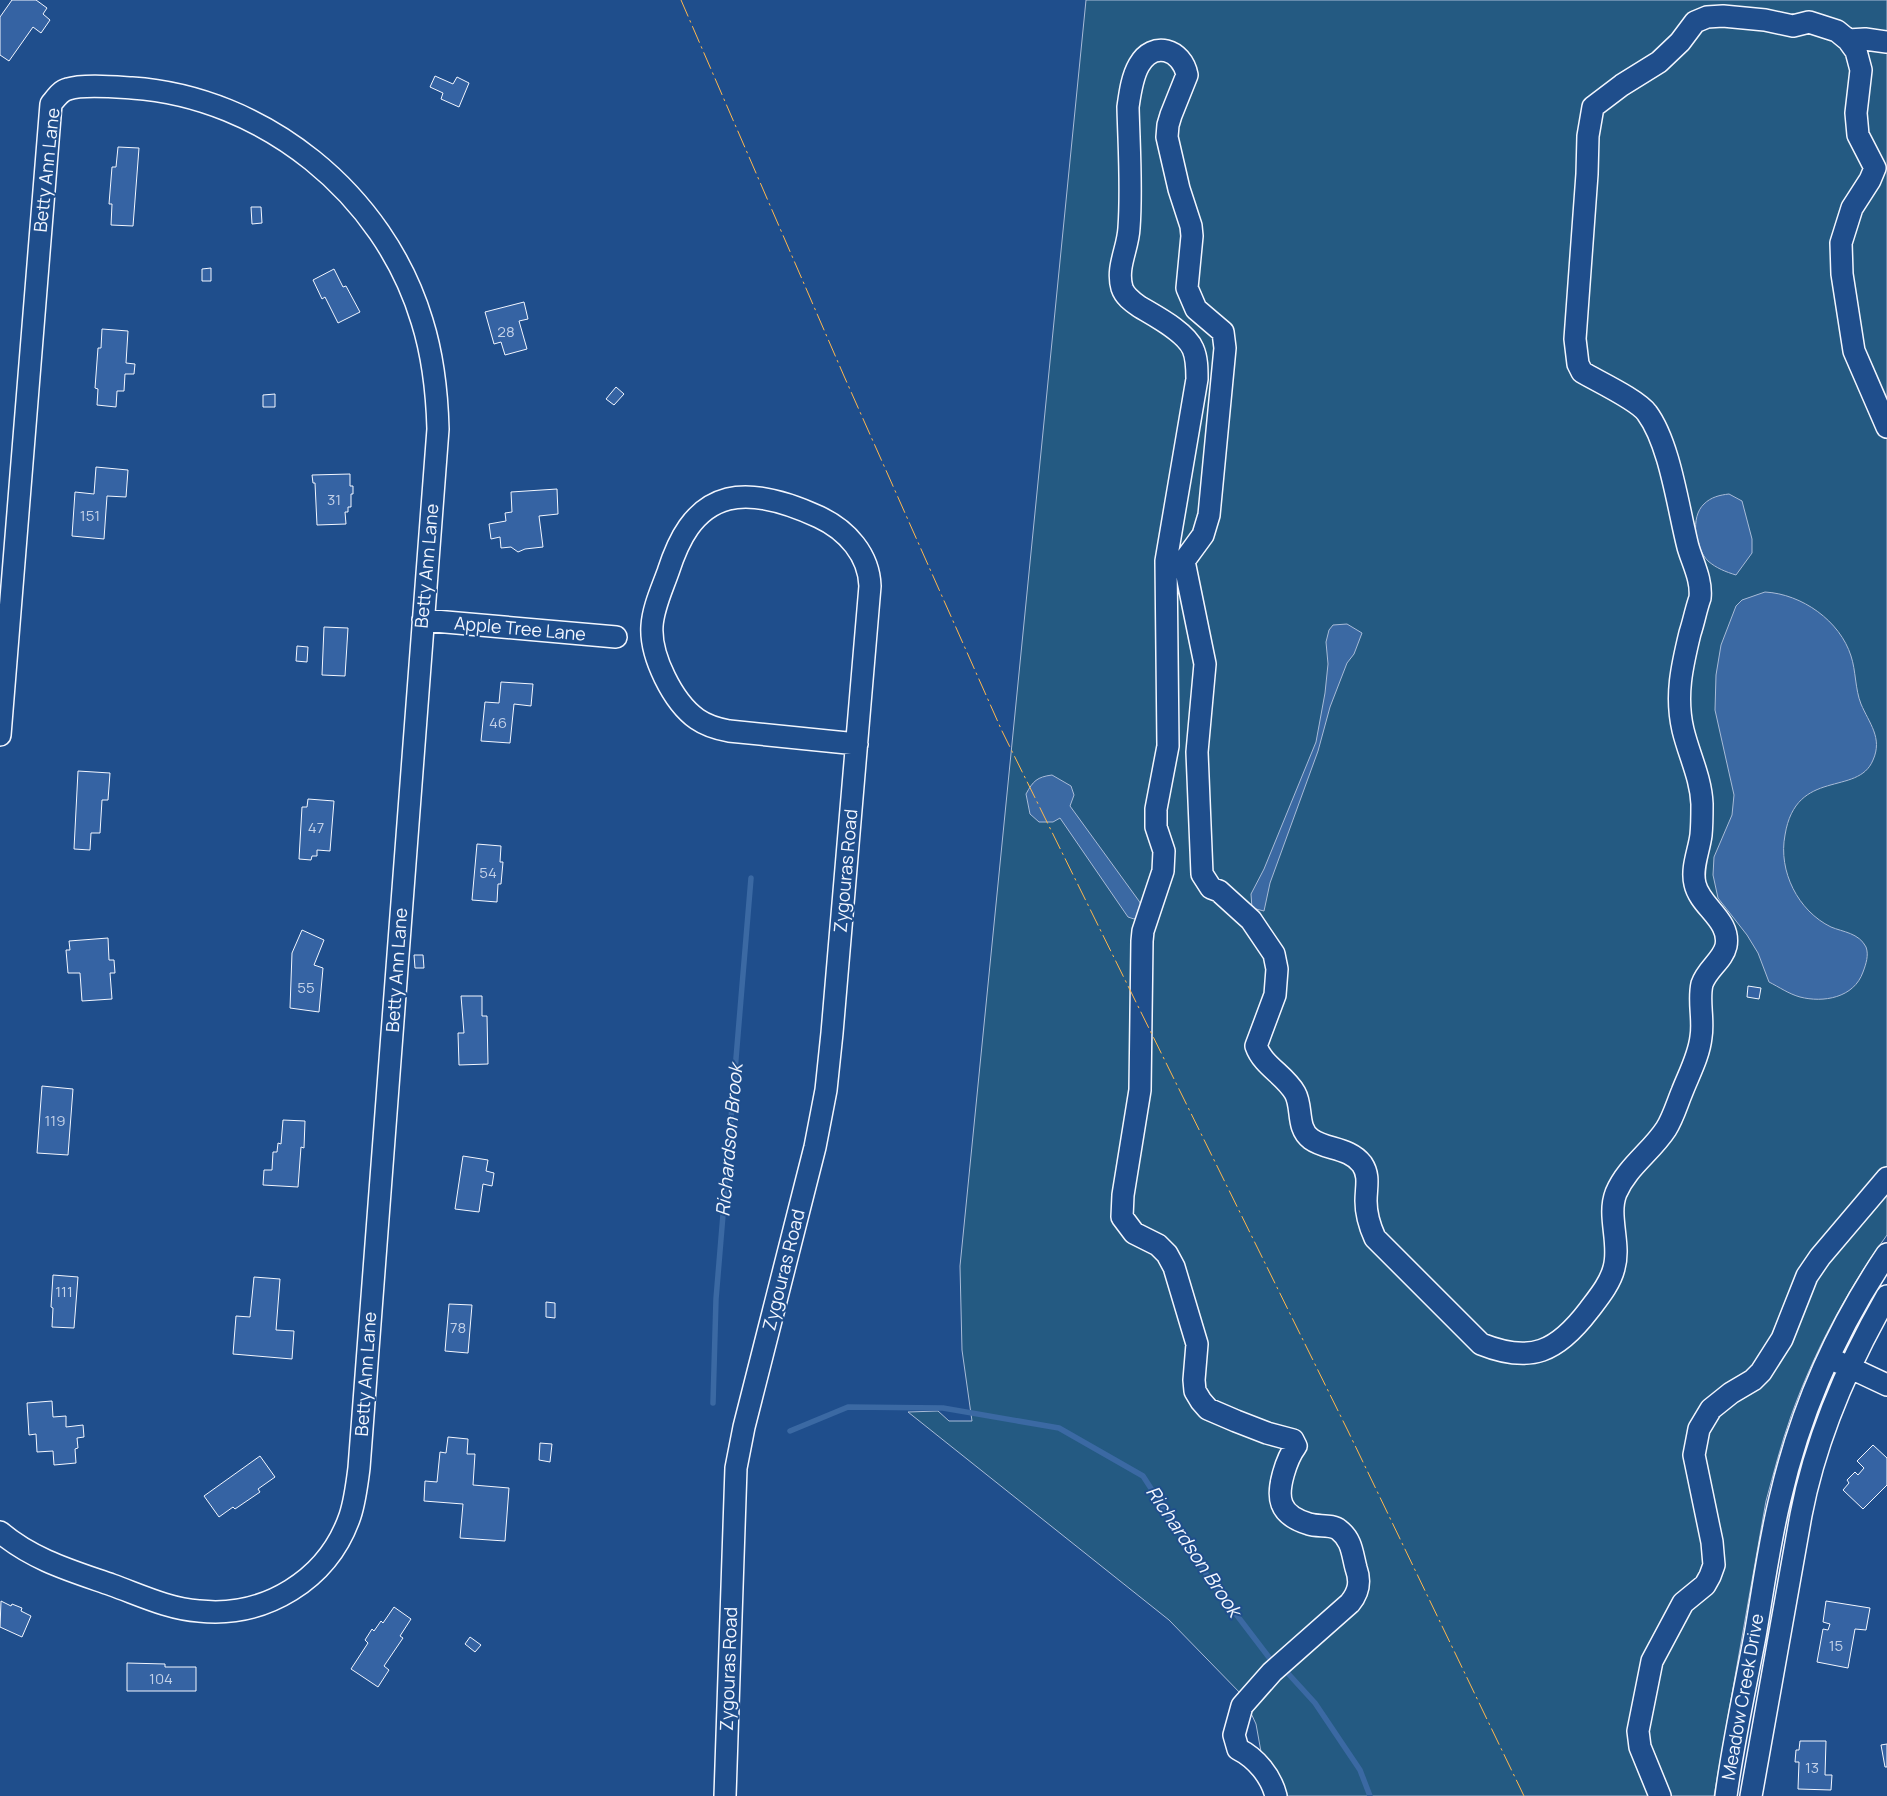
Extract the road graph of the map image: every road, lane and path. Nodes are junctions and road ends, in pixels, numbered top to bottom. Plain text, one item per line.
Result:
1 (1848, 40) junction
2 (1887, 42) edge
3 (1887, 427) edge
4 (423, 620) junction
5 (616, 637) dead end
6 (0, 735) edge
7 (856, 744) junction
8 (1887, 1178) edge
9 (1887, 1254) edge
10 (1887, 1296) edge
11 (1829, 1357) junction
12 (1849, 1367) junction
13 (1887, 1385) edge
14 (0, 1532) edge
15 (1762, 1598) junction
16 (1786, 1602) junction
17 (725, 1796) edge
18 (1276, 1796) edge
19 (1660, 1796) edge
20 (1726, 1796) edge
21 (1751, 1796) edge

1 - 2 street
1 - 3 street
1 - 18 street
4 - 5 street, Apple Tree Lane
4 - 6 street, Betty Ann Lane
4 - 14 street, Betty Ann Lane
7 - 7 street, Zygouras Road
7 - 17 street, Zygouras Road
8 - 19 street
9 - 11 street, Meadow Creek Drive
10 - 12 street, Meadow Creek Drive
11 - 12 street
11 - 15 street, Meadow Creek Drive
12 - 13 street
12 - 16 street, Meadow Creek Drive
15 - 16 street, Meadow Creek Drive
15 - 20 street, Meadow Creek Drive
16 - 21 street, Meadow Creek Drive

